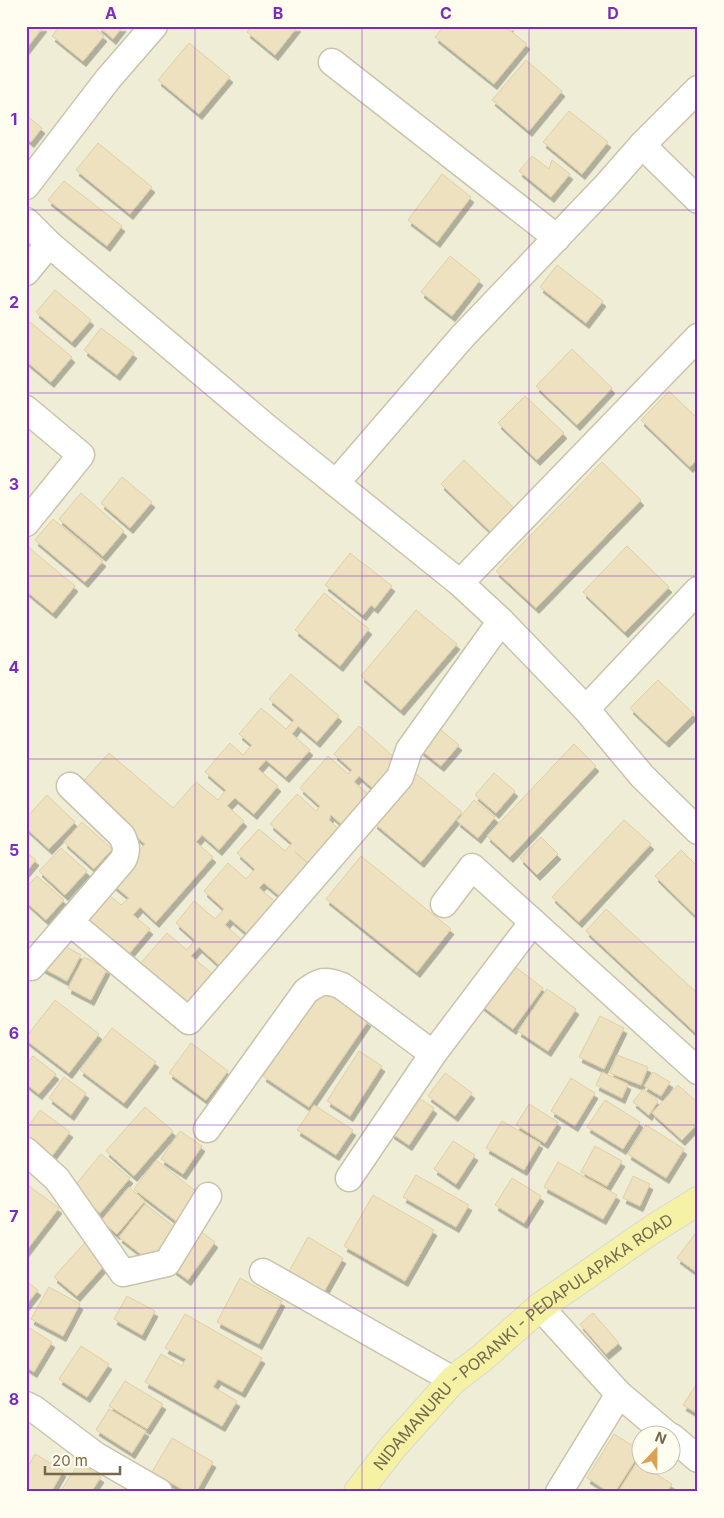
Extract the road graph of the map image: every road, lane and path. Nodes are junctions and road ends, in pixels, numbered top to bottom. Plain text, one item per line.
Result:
1 (154, 26) edge
2 (332, 62) dead end
3 (698, 89) edge
4 (642, 144) junction
5 (26, 186) edge
6 (698, 200) edge
7 (26, 221) edge
8 (557, 238) junction
9 (49, 244) junction
10 (26, 272) edge
11 (698, 337) edge
12 (26, 409) edge
13 (336, 483) junction
14 (26, 523) edge
15 (460, 583) junction
16 (698, 590) edge
17 (501, 621) junction
18 (586, 709) junction
19 (70, 786) dead end
20 (698, 831) edge
21 (444, 904) dead end
22 (70, 922) junction
23 (532, 923) junction
24 (28, 969) edge
25 (433, 1054) junction
26 (698, 1071) edge
27 (208, 1130) dead end
28 (26, 1151) edge
29 (349, 1178) dead end
30 (208, 1196) dead end
31 (698, 1200) edge
32 (263, 1272) dead end
33 (540, 1308) junction
34 (452, 1380) junction
35 (619, 1394) junction
36 (26, 1405) edge
37 (658, 1426) edge
38 (682, 1446) edge
39 (698, 1459) edge
40 (359, 1491) edge
41 (159, 1492) edge
42 (559, 1492) edge

1 - 5 street
2 - 8 street
3 - 4 street
4 - 6 street
4 - 8 street
7 - 9 street
8 - 13 street
9 - 10 street
9 - 13 street
11 - 15 street
12 - 14 street
13 - 15 street
15 - 17 street
16 - 18 street
17 - 18 street
17 - 22 street
18 - 20 street
19 - 22 street
21 - 23 street
22 - 24 street
23 - 25 street
23 - 26 street
25 - 27 street
25 - 29 street
28 - 30 street
31 - 33 main road, NIDAMANURU - PORANKI - PEDAPULAPAKA ROAD
32 - 34 street
33 - 34 main road, NIDAMANURU - PORANKI - PEDAPULAPAKA ROAD
33 - 35 street
34 - 40 main road, NIDAMANURU - PORANKI - PEDAPULAPAKA ROAD
35 - 37 street
35 - 42 street
36 - 41 street
38 - 39 street

